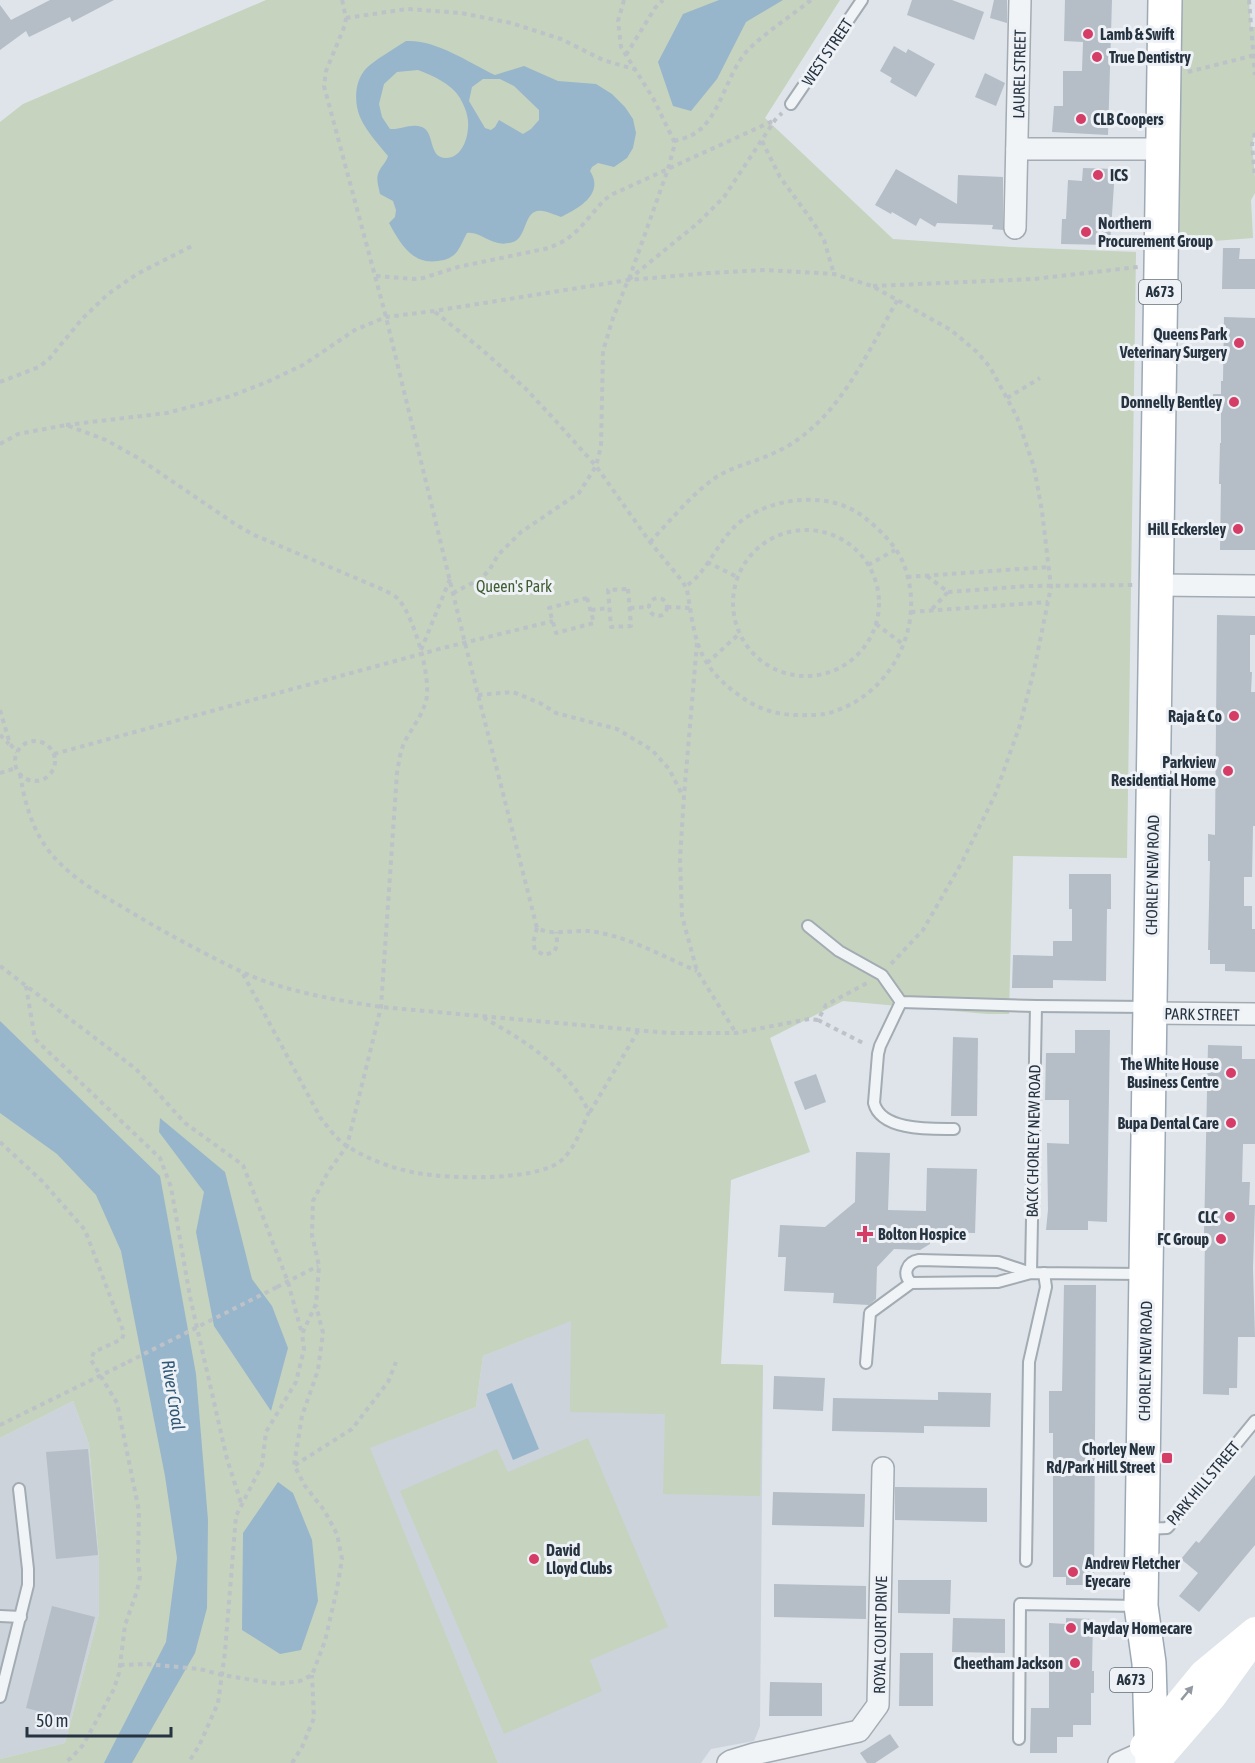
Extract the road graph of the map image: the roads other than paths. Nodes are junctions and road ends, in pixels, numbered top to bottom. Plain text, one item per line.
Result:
1 (862, 0) edge
2 (1020, 0) edge
3 (1165, 0) edge
4 (791, 104) road end
5 (1017, 149) junction
6 (1162, 149) junction
7 (1015, 228) dead end
8 (1156, 585) junction
9 (1255, 586) edge
10 (808, 926) dead end
11 (901, 1002) junction
12 (1036, 1006) junction
13 (1150, 1010) junction
14 (1255, 1014) edge
15 (954, 1130) dead end
16 (1030, 1273) junction
17 (1044, 1273) junction
18 (1146, 1274) junction
19 (911, 1283) junction
20 (866, 1363) dead end
21 (1255, 1421) edge
22 (883, 1468) dead end
23 (19, 1489) dead end
24 (1143, 1530) junction
25 (1026, 1562) dead end
26 (1142, 1606) junction
27 (0, 1616) edge
28 (21, 1617) junction
29 (1254, 1639) edge
30 (0, 1697) edge
31 (1019, 1739) dead end
32 (1142, 1758) edge
33 (728, 1763) edge

1 - 4 lane, WEST STREET
2 - 5 street, LAUREL STREET
3 - 6 main road, CHORLEY NEW ROAD / A673
5 - 6 street
5 - 7 street, LAUREL STREET
6 - 8 main road, CHORLEY NEW ROAD / A673
8 - 9 street
8 - 13 main road, CHORLEY NEW ROAD / A673
10 - 11 lane
11 - 12 lane
11 - 15 lane
12 - 13 lane
12 - 16 lane, BACK CHORLEY NEW ROAD
13 - 14 street, PARK STREET
13 - 18 main road, CHORLEY NEW ROAD / A673
16 - 17 lane
16 - 19 lane
16 - 19 lane
17 - 18 lane
17 - 25 lane
18 - 24 main road, CHORLEY NEW ROAD / A673
19 - 20 lane
21 - 24 lane, PARK HILL STREET
22 - 33 street, ROYAL COURT DRIVE
23 - 28 lane
24 - 26 main road, CHORLEY NEW ROAD / A673
26 - 31 lane
26 - 32 main road, CHORLEY NEW ROAD / A673
27 - 28 lane
28 - 30 lane
29 - 32 main road

